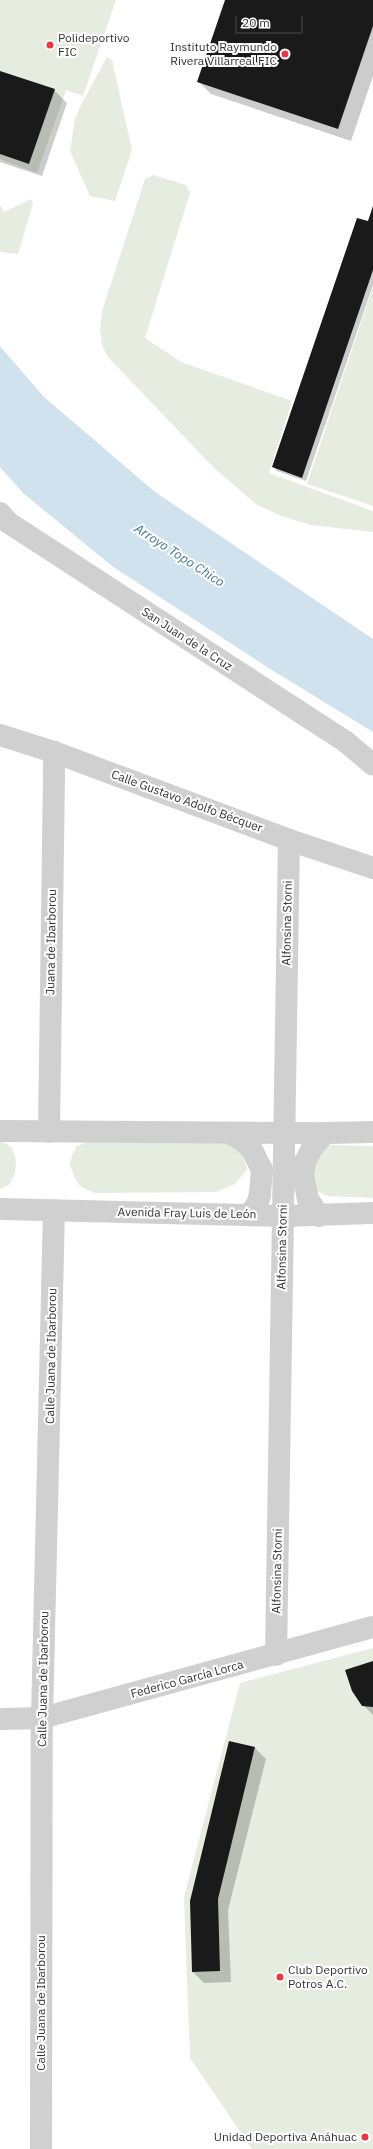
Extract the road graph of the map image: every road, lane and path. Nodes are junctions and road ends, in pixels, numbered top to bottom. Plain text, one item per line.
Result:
1 (3, 522) edge
2 (0, 735) edge
3 (54, 752) junction
4 (373, 765) edge
5 (289, 840) junction
6 (373, 868) edge
7 (0, 1131) edge
8 (49, 1132) junction
9 (373, 1132) edge
10 (228, 1133) junction
11 (283, 1133) junction
12 (325, 1134) junction
13 (0, 1209) edge
14 (54, 1210) junction
15 (373, 1213) edge
16 (248, 1215) junction
17 (283, 1216) junction
18 (320, 1216) junction
19 (373, 1626) edge
20 (276, 1655) junction
21 (42, 1718) junction
22 (0, 1719) edge
23 (41, 2149) edge

1 - 4 street, San Juan de la Cruz
2 - 3 street, Calle Gustavo Adolfo Bécquer
3 - 5 street, Calle Gustavo Adolfo Bécquer
3 - 8 street, Juana de Ibarborou
5 - 6 street, Calle Gustavo Adolfo Bécquer
5 - 11 street, Alfonsina Storni
7 - 8 street
8 - 10 street
9 - 12 street
10 - 11 street
10 - 16 street
11 - 12 street
11 - 17 street, Alfonsina Storni
12 - 18 street
13 - 14 street, Avenida Fray Luis de León
14 - 16 street, Avenida Fray Luis de León
14 - 21 street, Calle Juana de Ibarborou
15 - 18 street, Avenida Fray Luis de León
16 - 17 street, Avenida Fray Luis de León
17 - 18 street, Avenida Fray Luis de León
17 - 20 street, Alfonsina Storni
19 - 20 street, Federico García Lorca
20 - 21 street, Federico García Lorca
21 - 22 street, Federico García Lorca
21 - 23 street, Calle Juana de Ibarborou

